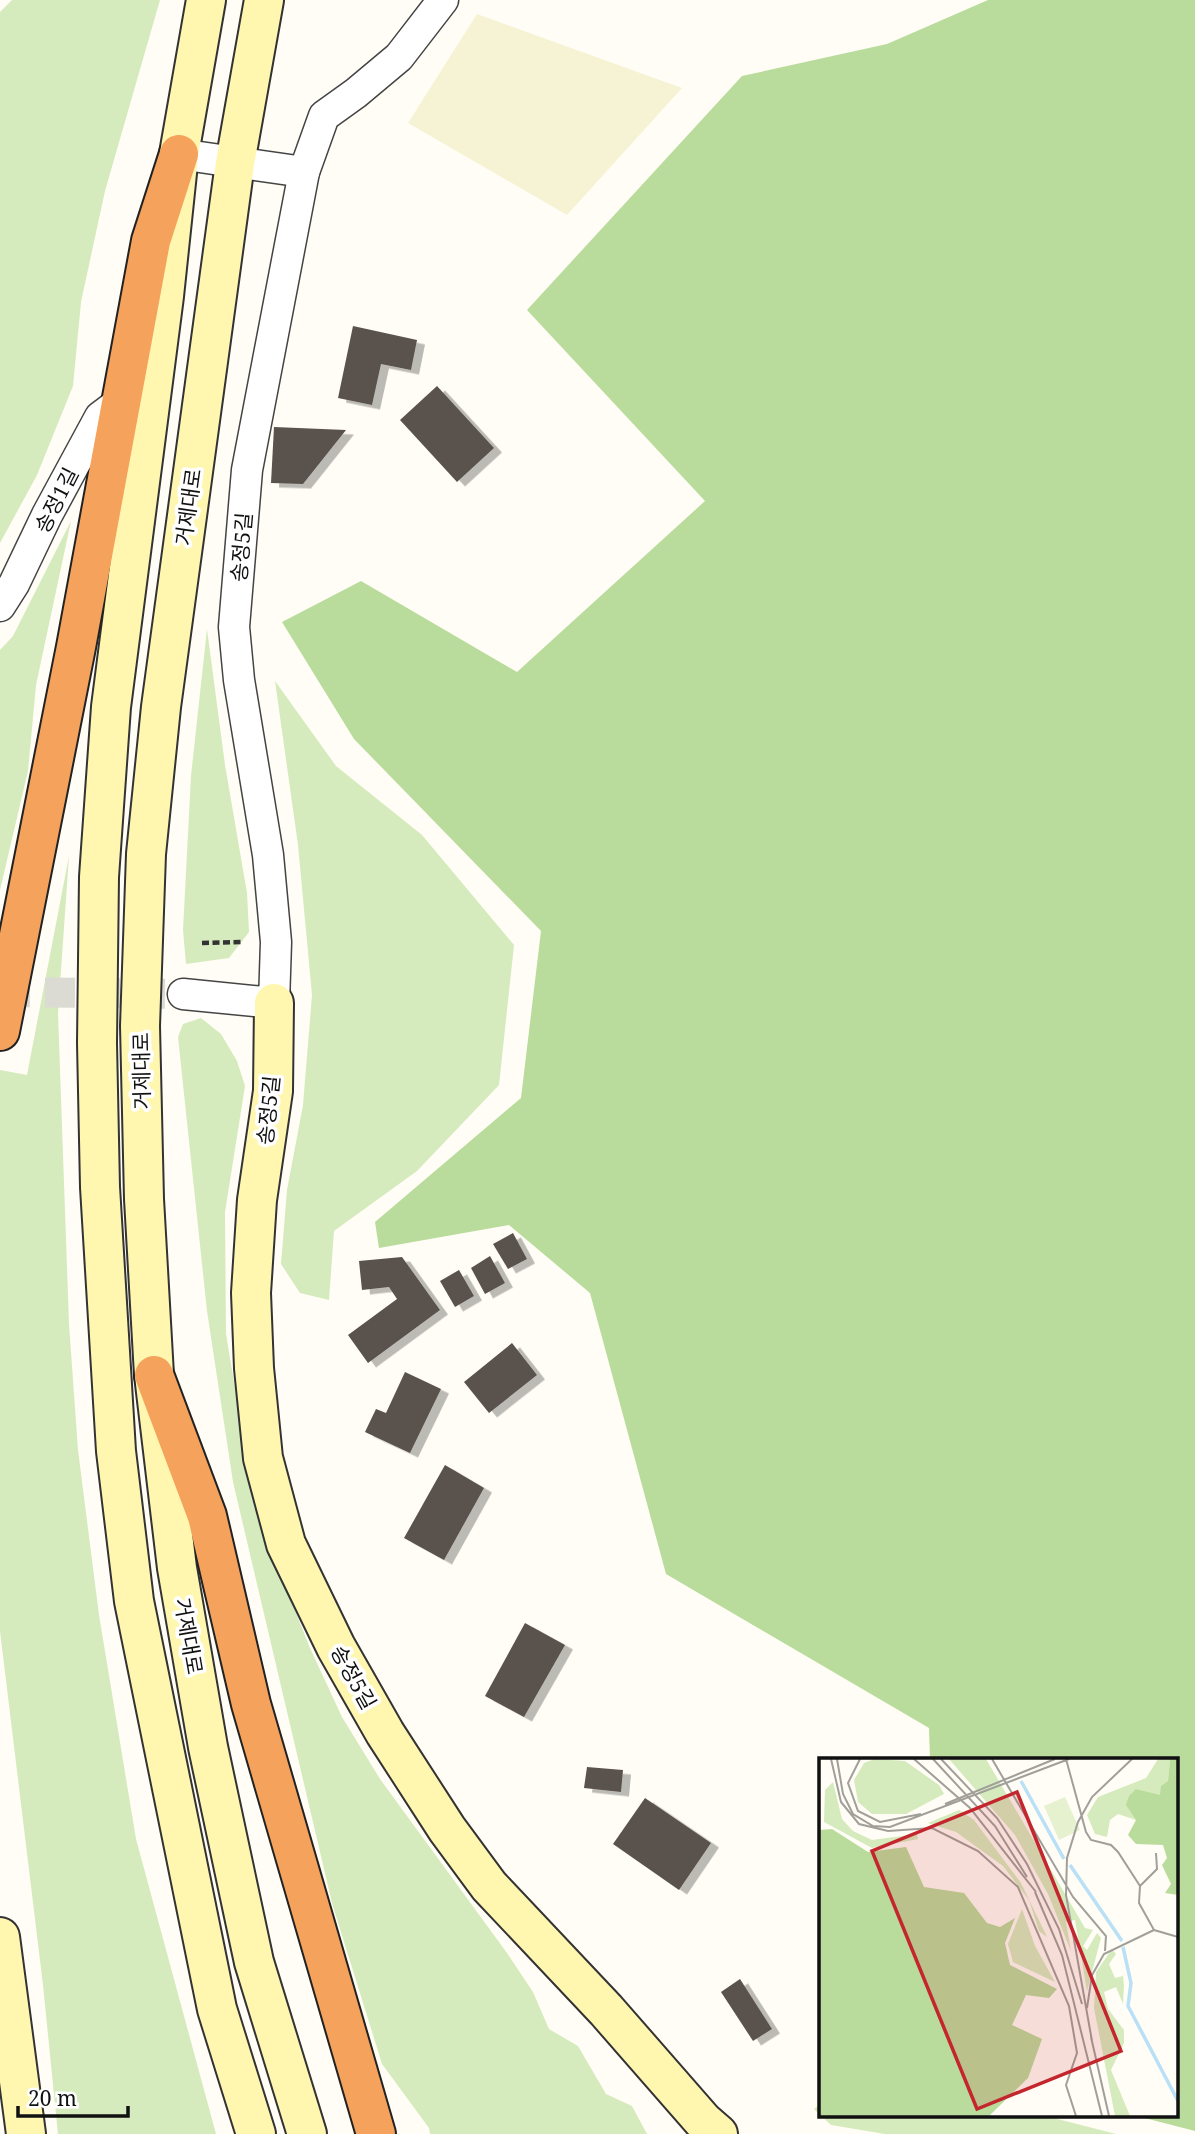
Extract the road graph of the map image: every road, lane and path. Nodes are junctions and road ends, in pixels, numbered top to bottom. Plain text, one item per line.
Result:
1 (206, 0) edge
2 (264, 0) edge
3 (443, 0) edge
4 (179, 155) junction
5 (235, 163) junction
6 (304, 172) junction
7 (120, 402) junction
8 (0, 606) edge
9 (276, 942) junction
10 (202, 943) dead end
11 (183, 994) tunnel mouth
12 (274, 1003) junction
13 (0, 1030) edge
14 (154, 1375) junction
15 (0, 1937) edge
16 (26, 2134) edge
17 (256, 2134) edge
18 (306, 2134) edge
19 (376, 2134) edge
20 (718, 2134) edge

1 - 4 street, 거제대로
2 - 5 street, 거제대로
3 - 6 street, 송정5길
4 - 5 street
4 - 7 highway
4 - 17 street, 거제대로
5 - 6 street
5 - 14 street, 거제대로
6 - 9 street, 송정5길
7 - 8 street, 송정1길
7 - 13 highway
9 - 10 path
9 - 12 street, 송정5길
11 - 12 street
12 - 20 street, 송정5길
14 - 18 street, 거제대로
14 - 19 highway
15 - 16 street

